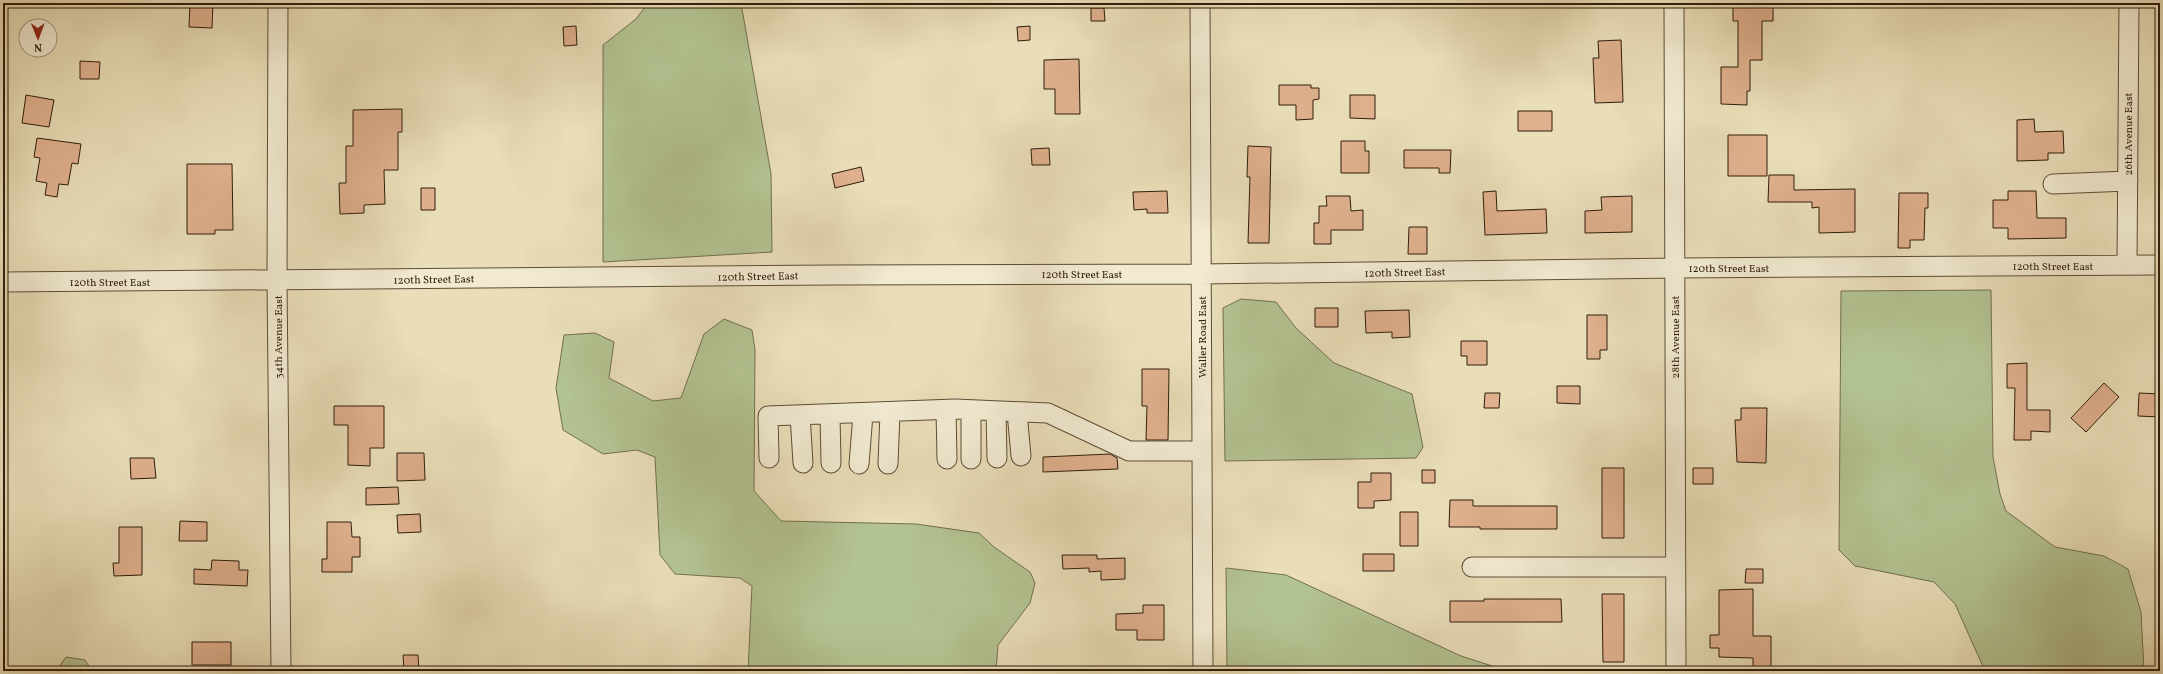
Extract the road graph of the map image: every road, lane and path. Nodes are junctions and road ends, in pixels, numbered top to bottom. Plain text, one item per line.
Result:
1 (278, 3) edge
2 (1200, 3) edge
3 (1674, 3) edge
4 (2129, 3) edge
5 (2128, 181) junction
6 (2053, 184) dead end
7 (2127, 265) junction
8 (2160, 265) edge
9 (1676, 268) junction
10 (1201, 274) junction
11 (278, 280) junction
12 (3, 282) edge
13 (946, 410) junction
14 (971, 410) junction
15 (996, 411) junction
16 (1017, 412) junction
17 (890, 413) junction
18 (862, 414) junction
19 (800, 415) junction
20 (830, 415) junction
21 (1202, 451) junction
22 (1021, 456) dead end
23 (769, 458) dead end
24 (997, 458) dead end
25 (947, 459) dead end
26 (971, 460) dead end
27 (802, 463) dead end
28 (831, 463) dead end
29 (859, 464) dead end
30 (888, 464) dead end
31 (1472, 567) dead end
32 (1675, 567) junction
33 (281, 671) edge
34 (1203, 671) edge
35 (1676, 671) edge

1 - 11 street, 34th Avenue East
2 - 10 street, Waller Road East
3 - 9 street, 28th Avenue East
4 - 5 street, 26th Avenue East
5 - 6 street
5 - 7 street, 26th Avenue East
7 - 8 street, 120th Street East
7 - 9 street, 120th Street East
9 - 10 street, 120th Street East
9 - 32 street, 28th Avenue East
10 - 11 street, 120th Street East
10 - 21 street, Waller Road East
11 - 12 street, 120th Street East
11 - 33 street, 34th Avenue East
13 - 14 street
13 - 17 street
13 - 25 street
14 - 15 street
14 - 26 street
15 - 16 street
15 - 24 street
16 - 21 street
16 - 22 street
17 - 18 street
17 - 30 street
18 - 20 street
18 - 29 street
19 - 20 street
19 - 23 street
19 - 27 street
20 - 28 street
21 - 34 street, Waller Road East
31 - 32 street
32 - 35 street, 28th Avenue East

